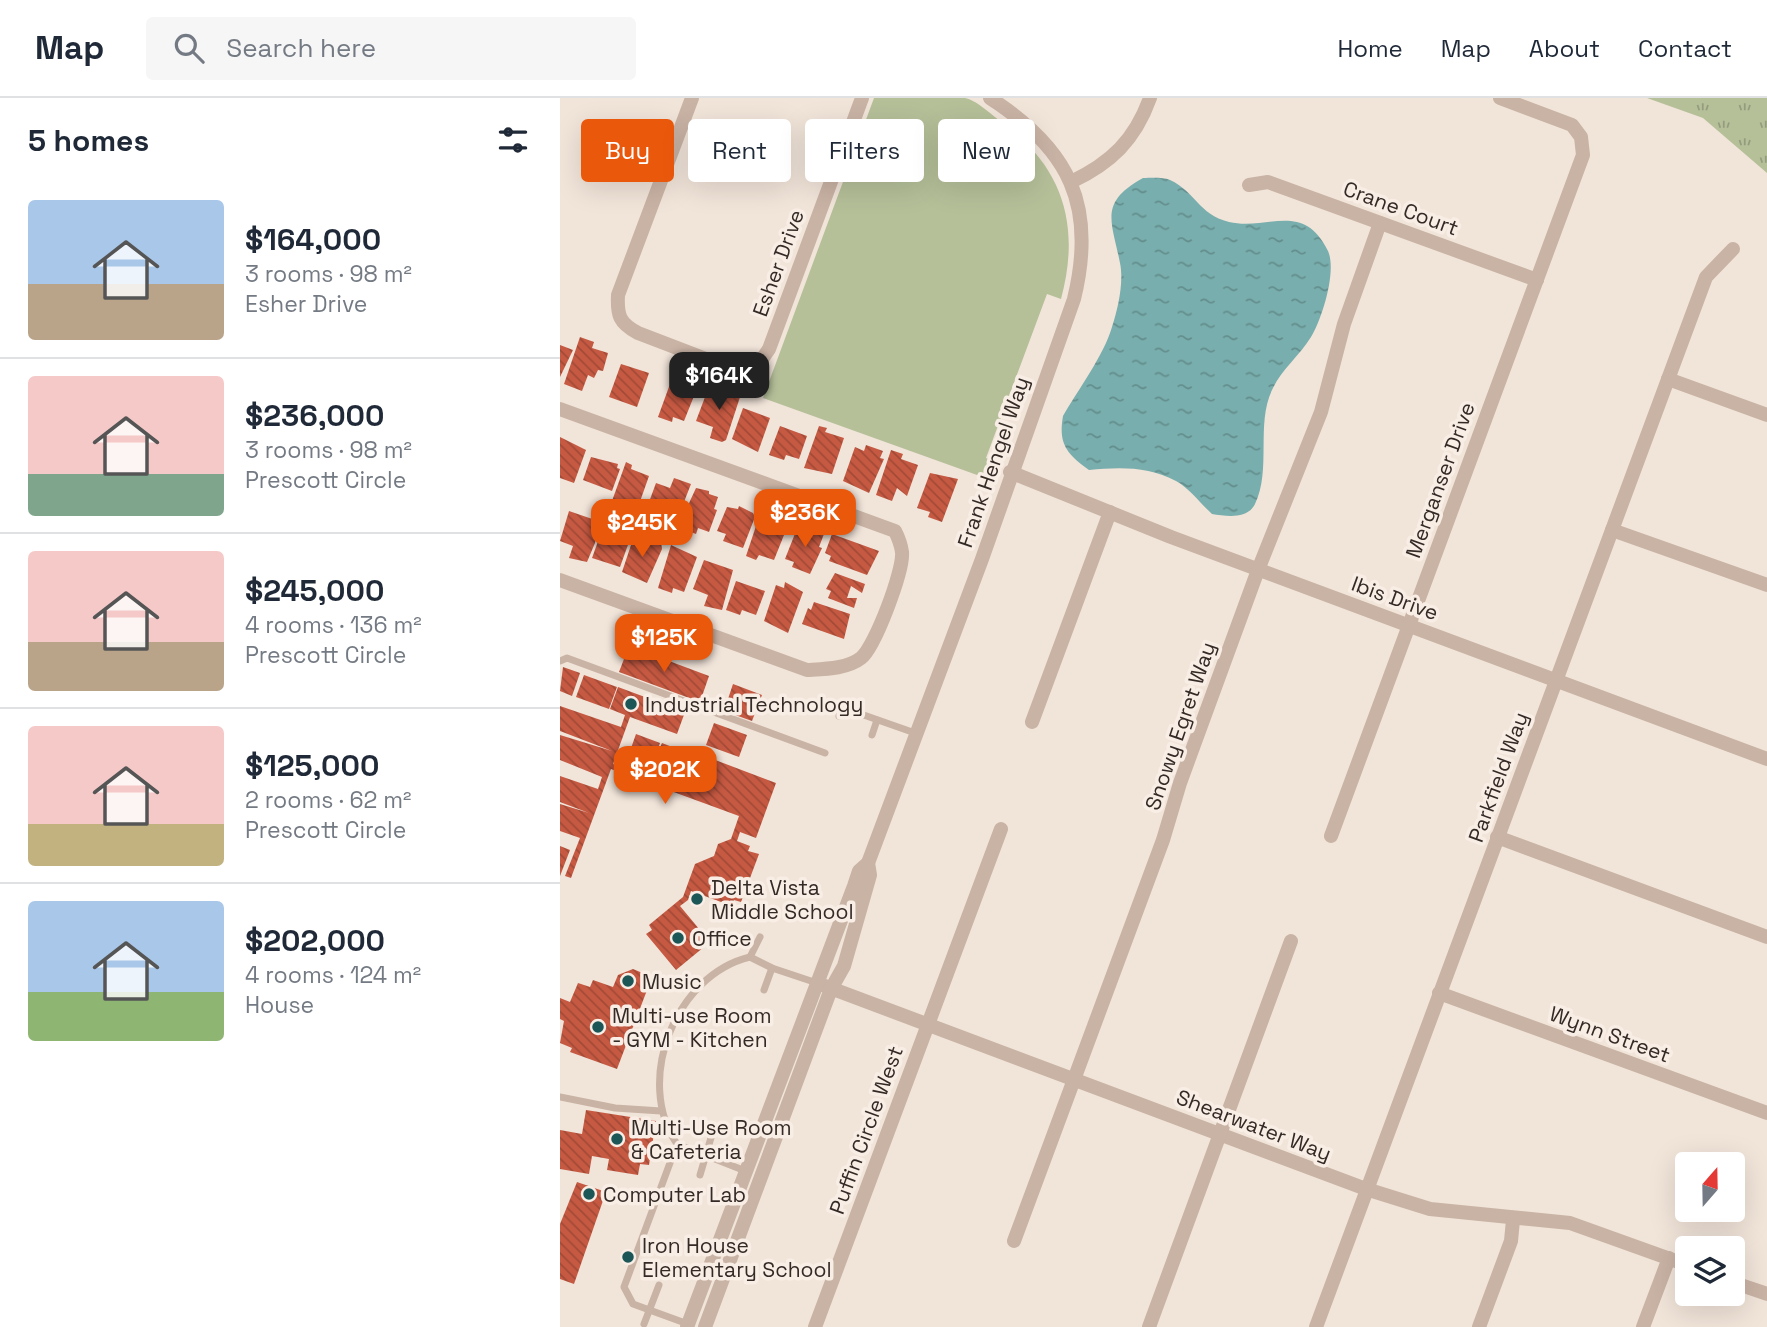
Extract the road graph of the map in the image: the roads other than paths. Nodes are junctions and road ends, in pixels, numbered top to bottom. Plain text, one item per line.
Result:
1 (692, 98) edge
2 (862, 98) edge
3 (990, 98) edge
4 (1150, 98) edge
5 (1500, 98) edge
6 (1072, 182) junction
7 (1249, 185) dead end
8 (1380, 223) junction
9 (1733, 249) dead end
10 (1537, 280) junction
11 (1668, 379) junction
12 (560, 409) edge
13 (1767, 415) edge
14 (1010, 472) junction
15 (1110, 512) junction
16 (1612, 530) junction
17 (1258, 570) junction
18 (560, 580) edge
19 (1767, 584) edge
20 (1408, 626) junction
21 (560, 661) edge
22 (1556, 681) junction
23 (839, 716) dead end
24 (877, 720) junction
25 (1032, 722) dead end
26 (915, 733) junction
27 (872, 735) dead end
28 (825, 753) dead end
29 (1767, 759) edge
30 (1001, 829) dead end
31 (1331, 836) dead end
32 (1497, 837) junction
33 (868, 863) junction
34 (760, 937) dead end
35 (1767, 937) edge
36 (1291, 940) dead end
37 (750, 957) junction
38 (772, 968) junction
39 (817, 984) junction
40 (831, 989) junction
41 (764, 990) dead end
42 (1439, 993) junction
43 (927, 1026) junction
44 (1075, 1080) junction
45 (560, 1097) edge
46 (661, 1111) junction
47 (1767, 1113) edge
48 (713, 1131) dead end
49 (1220, 1134) junction
50 (677, 1144) junction
51 (706, 1155) junction
52 (747, 1171) junction
53 (700, 1175) dead end
54 (761, 1177) junction
55 (1367, 1189) junction
56 (1513, 1220) junction
57 (1014, 1241) dead end
58 (1669, 1258) junction
59 (1675, 1260) edge
60 (659, 1285) dead end
61 (1745, 1286) edge
62 (1767, 1294) edge
63 (650, 1310) junction
64 (644, 1324) dead end
65 (687, 1325) edge
66 (705, 1327) edge
67 (815, 1327) edge
68 (1149, 1327) edge
69 (1316, 1327) edge
70 (1479, 1327) edge
71 (1643, 1327) edge

1 - 2 street, Esher Drive
3 - 6 street, Frank Hengel Way
4 - 6 street
5 - 10 street, Merganser Drive
6 - 14 street, Frank Hengel Way
7 - 8 street, Crane Court
8 - 10 street, Crane Court
8 - 17 street, Snowy Egret Way
9 - 11 street, Parkfield Way
10 - 20 street, Merganser Drive
11 - 13 street
11 - 16 street, Parkfield Way
12 - 18 street
14 - 15 street, Ibis Drive
14 - 26 street, Frank Hengel Way
15 - 17 street, Ibis Drive
15 - 25 street
16 - 19 street
16 - 22 street, Parkfield Way
17 - 20 street, Ibis Drive
17 - 44 street, Snowy Egret Way
20 - 22 street, Ibis Drive
20 - 31 street, Merganser Drive
21 - 28 lane
22 - 29 street, Ibis Drive
22 - 32 street, Parkfield Way
23 - 24 lane
24 - 26 lane
24 - 27 lane
26 - 33 street, Frank Hengel Way
30 - 43 street, Puffin Circle West
32 - 35 street
32 - 42 street, Parkfield Way
33 - 39 street, Frank Hengel Way
33 - 40 street, Frank Hengel Way
34 - 37 lane
36 - 49 street
37 - 38 lane
37 - 46 lane
38 - 39 lane
38 - 41 lane
39 - 40 street, Shearwater Way
39 - 52 street, Frank Hengel Way
40 - 43 street, Shearwater Way
40 - 54 street, Frank Hengel Way
42 - 47 street, Wynn Street
42 - 55 street, Parkfield Way
43 - 44 street, Shearwater Way
43 - 67 street, Puffin Circle West
44 - 49 street, Shearwater Way
44 - 57 street, Snowy Egret Way
45 - 46 lane
46 - 50 lane
48 - 51 lane
49 - 55 street, Shearwater Way
49 - 68 street
50 - 51 lane
50 - 63 lane
51 - 52 lane
51 - 53 lane
52 - 54 lane
52 - 65 street, Frank Hengel Way
54 - 66 street, Frank Hengel Way
55 - 56 street, Shearwater Way
55 - 69 street, Parkfield Way
56 - 58 street, Shearwater Way
56 - 70 street
58 - 59 street, Shearwater Way
58 - 71 street
60 - 63 lane
61 - 62 street
63 - 64 lane
63 - 65 lane

